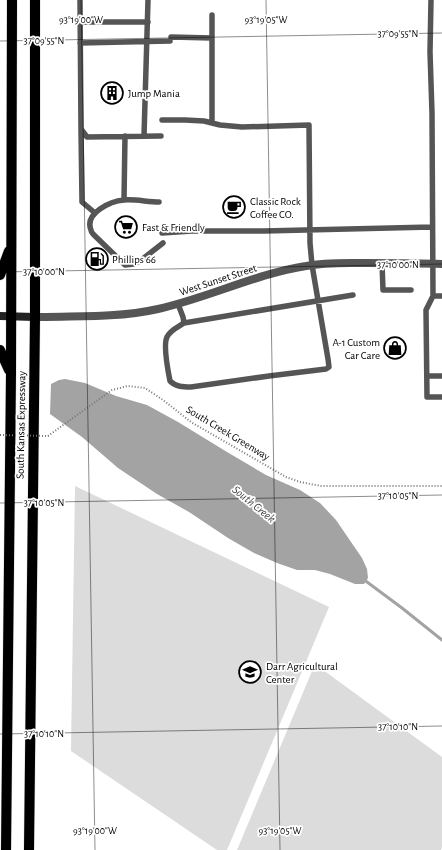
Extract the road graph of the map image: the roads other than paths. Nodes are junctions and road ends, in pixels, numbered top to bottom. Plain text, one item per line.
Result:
1 (12, 0) edge
2 (35, 0) edge
3 (80, 0) edge
4 (148, 0) edge
5 (431, 0) edge
6 (212, 15) dead end
7 (80, 22) junction
8 (148, 22) junction
9 (212, 38) junction
10 (147, 42) junction
11 (80, 43) junction
12 (162, 120) dead end
13 (212, 123) junction
14 (81, 129) junction
15 (125, 136) junction
16 (144, 136) junction
17 (161, 136) dead end
18 (124, 200) junction
19 (159, 202) dead end
20 (94, 213) junction
21 (432, 227) junction
22 (309, 229) junction
23 (162, 234) dead end
24 (163, 243) dead end
25 (12, 245) junction
26 (382, 263) junction
27 (432, 264) junction
28 (442, 264) edge
29 (312, 265) junction
30 (0, 275) edge
31 (411, 290) dead end
32 (353, 294) dead end
33 (433, 296) junction
34 (442, 296) edge
35 (318, 300) junction
36 (178, 304) junction
37 (0, 316) edge
38 (12, 316) junction
39 (35, 316) junction
40 (184, 323) junction
41 (0, 350) edge
42 (11, 373) junction
43 (427, 376) junction
44 (442, 376) edge
45 (442, 397) edge
46 (6, 850) edge
47 (29, 850) edge

1 - 25 main road, South Kansas Expressway
2 - 39 main road, South Kansas Expressway
3 - 7 lane
4 - 8 lane
5 - 21 lane
6 - 9 lane
7 - 8 lane
7 - 11 lane
8 - 10 lane
9 - 10 lane
9 - 13 lane
10 - 11 lane
10 - 16 lane
11 - 14 lane
12 - 13 lane
13 - 22 lane
14 - 15 lane
14 - 20 lane
15 - 16 lane
15 - 18 lane
16 - 17 lane
18 - 19 lane
18 - 20 lane
20 - 24 lane
21 - 22 lane
21 - 27 lane
22 - 23 lane
22 - 29 lane
25 - 30 main road
25 - 38 main road, South Kansas Expressway
26 - 27 street, West Sunset Street
26 - 29 street, West Sunset Street
26 - 31 lane
27 - 28 street, West Sunset Street
27 - 33 lane
29 - 35 lane
29 - 36 street, West Sunset Street
32 - 35 lane
33 - 34 lane
33 - 43 lane
35 - 40 lane
35 - 40 lane
36 - 39 street, West Sunset Street
36 - 40 lane
37 - 38 main road, West Sunset Street
38 - 39 main road, West Sunset Street
38 - 42 main road, South Kansas Expressway
39 - 47 main road, South Kansas Expressway
41 - 42 main road
42 - 46 main road, South Kansas Expressway
43 - 44 lane
43 - 45 lane

